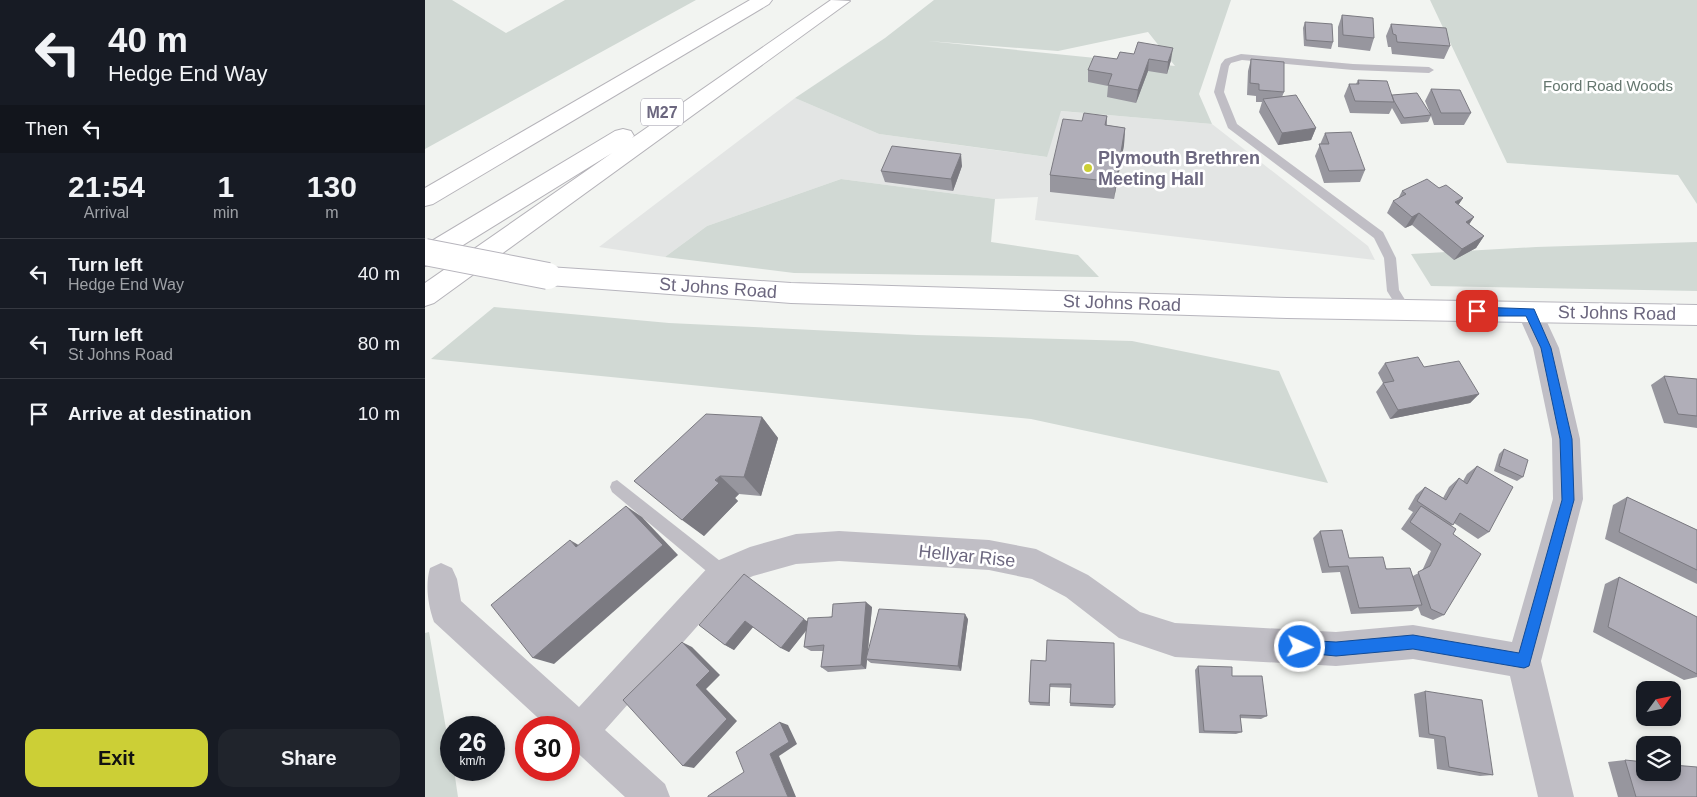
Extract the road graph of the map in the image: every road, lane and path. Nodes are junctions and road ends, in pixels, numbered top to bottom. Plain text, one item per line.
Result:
1 (763, 0) edge
2 (843, 1) edge
3 (704, 34) junction
4 (1429, 70) dead end
5 (425, 185) edge
6 (425, 198) edge
7 (425, 252) edge
8 (425, 257) edge
9 (425, 296) edge
10 (1406, 311) junction
11 (1530, 312) junction
12 (1697, 315) edge
13 (617, 487) dead end
14 (723, 574) junction
15 (441, 579) dead end
16 (1524, 661) junction
17 (581, 731) junction
18 (653, 797) edge
19 (1555, 797) edge

1 - 3 main road, M27
2 - 8 main road, M27
2 - 9 main road, M27
3 - 5 main road, M27
3 - 6 main road, M27
4 - 10 lane
7 - 10 main road, St Johns Road, bridge
10 - 11 main road, St Johns Road
11 - 12 main road, St Johns Road
11 - 16 street
13 - 14 lane
14 - 16 street, Hellyar Rise
14 - 17 street, Hellyar Rise
15 - 17 street
16 - 19 street
17 - 18 street

